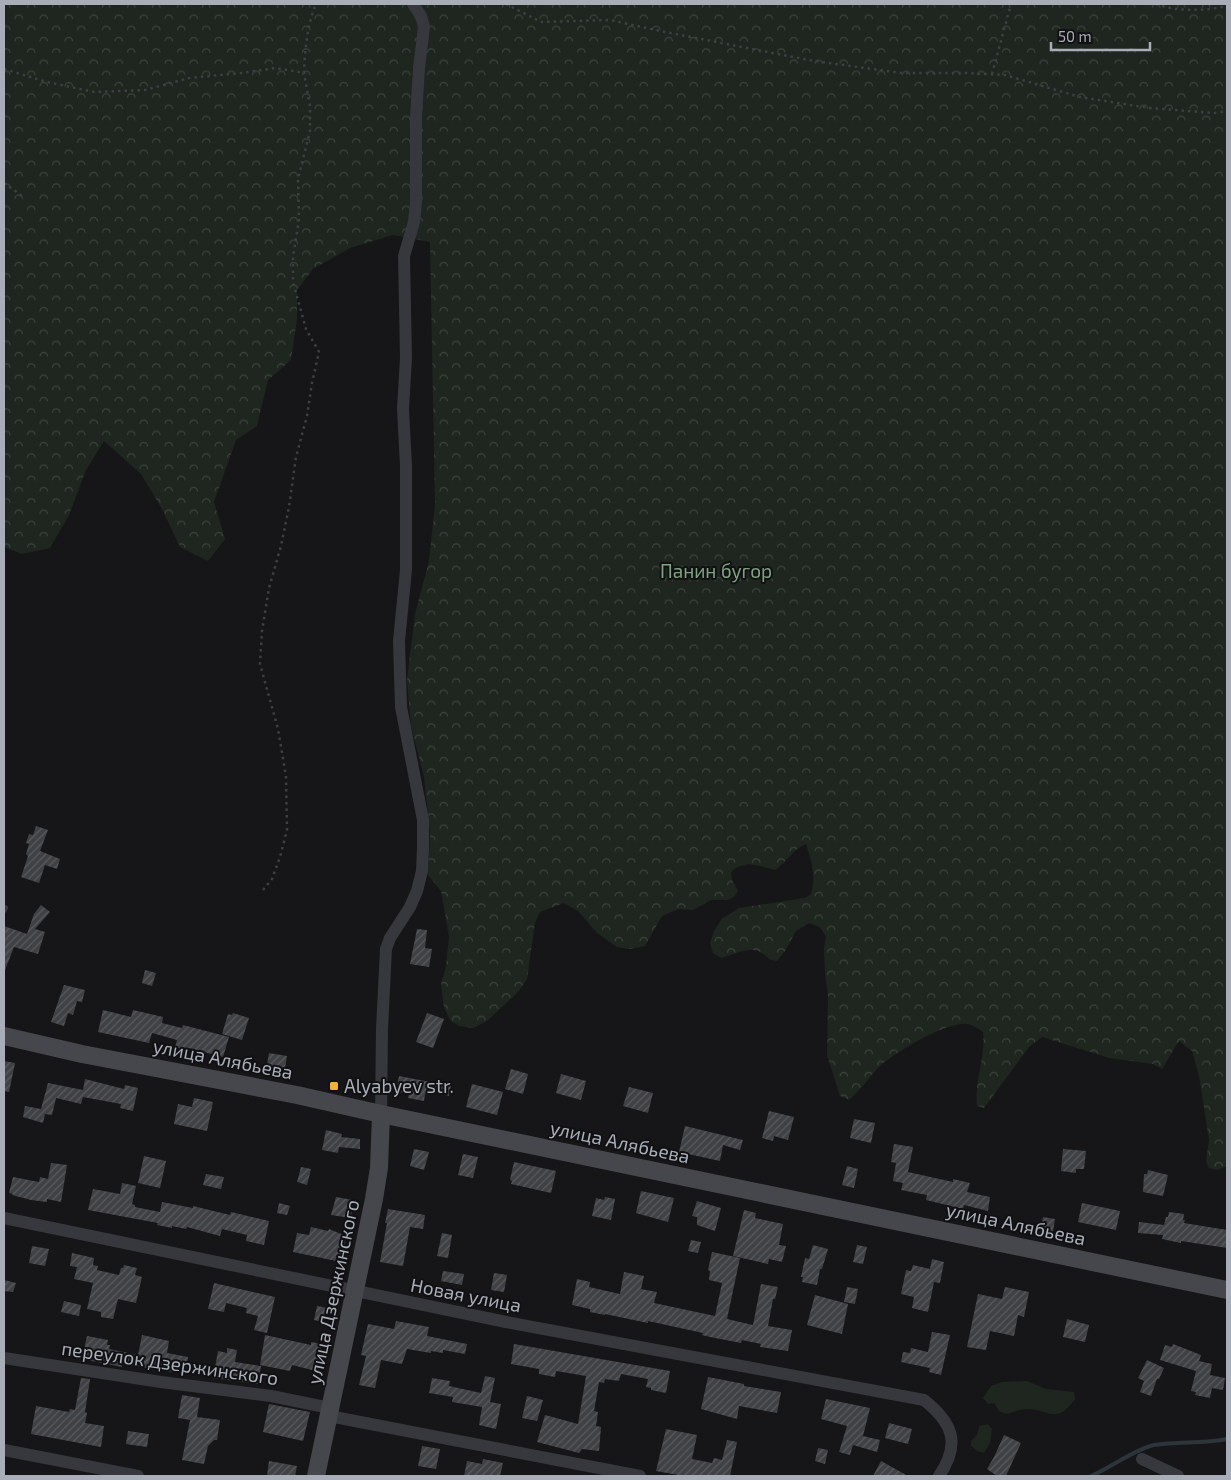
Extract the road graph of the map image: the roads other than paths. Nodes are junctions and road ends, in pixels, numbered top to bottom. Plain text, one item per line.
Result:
1 (413, 4) edge
2 (4, 1036) edge
3 (382, 1114) junction
4 (4, 1218) edge
5 (1227, 1290) edge
6 (355, 1292) junction
7 (4, 1358) edge
8 (330, 1412) junction
9 (4, 1450) edge
10 (1142, 1459) dead end
11 (138, 1476) edge
12 (316, 1476) edge
13 (640, 1476) edge
14 (939, 1476) edge
15 (1178, 1476) edge

1 - 3 street
2 - 3 main road, улица Алябьева
3 - 5 main road, улица Алябьева
3 - 6 main road, улица Дзержинского
4 - 6 street, Новая улица
6 - 8 main road, улица Дзержинского
6 - 14 street, Новая улица
7 - 8 street, переулок Дзержинского
8 - 12 main road, улица Дзержинского
8 - 13 street, переулок Дзержинского
9 - 11 street
10 - 15 street

